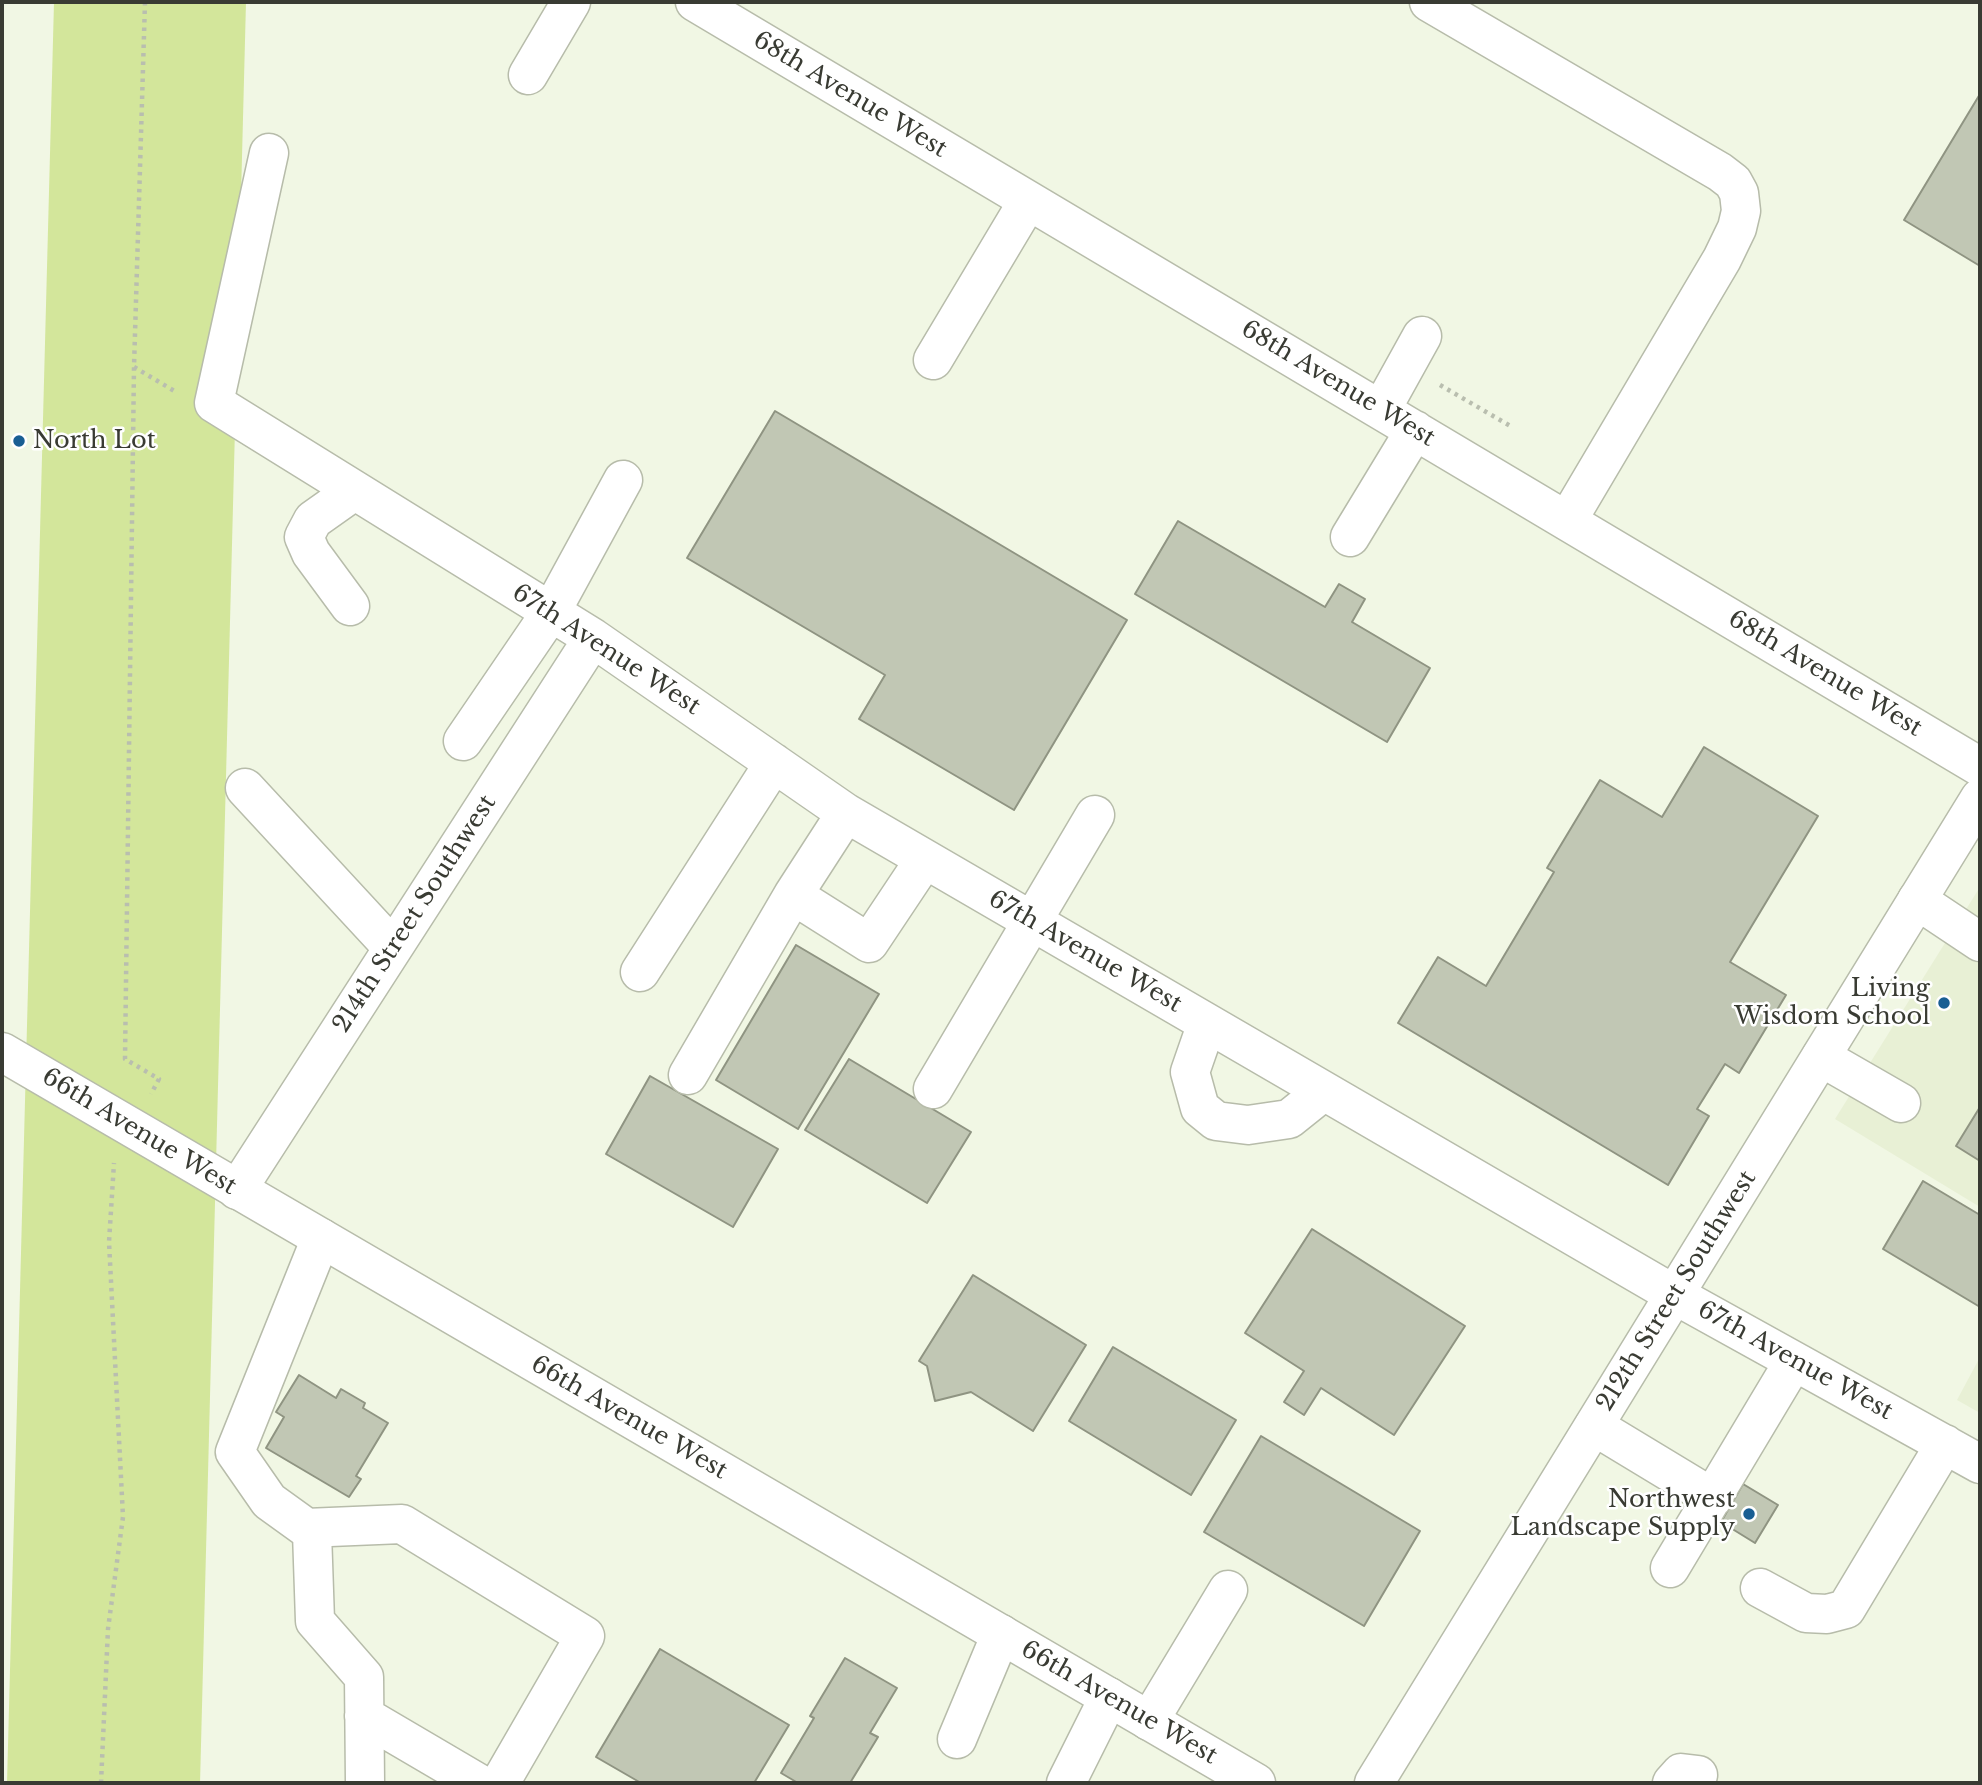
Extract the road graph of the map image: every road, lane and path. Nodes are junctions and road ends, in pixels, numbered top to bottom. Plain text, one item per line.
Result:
1 (145, 2) edge
2 (571, 2) edge
3 (695, 2) edge
4 (1429, 2) edge
5 (528, 75) dead end
6 (269, 153) dead end
7 (1028, 201) junction
8 (1414, 351) joint
9 (933, 360) dead end
10 (1381, 410) junction
11 (1512, 427) dead end
12 (1415, 430) junction
13 (623, 480) dead end
14 (355, 491) junction
15 (1567, 521) junction
16 (1350, 537) dead end
17 (350, 607) dead end
18 (551, 612) junction
19 (593, 638) junction
20 (463, 741) dead end
21 (774, 763) junction
22 (1980, 767) edge
23 (245, 788) dead end
24 (1980, 798) edge
25 (846, 813) junction
26 (1095, 815) dead end
27 (925, 859) junction
28 (793, 895) junction
29 (1917, 900) junction
30 (1031, 921) junction
31 (1980, 942) edge
32 (393, 948) junction
33 (640, 972) dead end
34 (1207, 1023) junction
35 (2, 1052) edge
36 (1821, 1058) junction
37 (688, 1075) dead end
38 (155, 1085) dead end
39 (933, 1089) dead end
40 (1324, 1091) junction
41 (1901, 1103) dead end
42 (118, 1156) dead end
43 (237, 1190) junction
44 (321, 1238) junction
45 (1675, 1295) junction
46 (1794, 1361) junction
47 (1594, 1426) junction
48 (1945, 1444) junction
49 (1980, 1464) edge
50 (1713, 1498) junction
51 (306, 1528) junction
52 (1671, 1568) dead end
53 (1760, 1588) dead end
54 (1228, 1590) dead end
55 (1001, 1634) junction
56 (1109, 1697) junction
57 (364, 1716) junction
58 (1150, 1721) junction
59 (957, 1739) dead end
60 (101, 1783) edge
61 (365, 1783) edge
62 (478, 1783) edge
63 (500, 1783) edge
64 (1066, 1783) edge
65 (1256, 1783) edge
66 (1374, 1783) edge

1 - 38 path
2 - 5 street
3 - 7 street, 68th Avenue West
4 - 15 street
6 - 14 street, 67th Avenue West
7 - 9 street
7 - 10 street, 68th Avenue West
8 - 10 street
8 - 11 path
10 - 12 street, 68th Avenue West
12 - 15 street, 68th Avenue West
12 - 16 street
13 - 18 street
14 - 17 street
14 - 18 street, 67th Avenue West
15 - 22 street, 68th Avenue West
18 - 19 street, 67th Avenue West
18 - 20 street
19 - 21 street, 67th Avenue West
19 - 32 street, 214th Street Southwest
21 - 25 street, 67th Avenue West
21 - 33 street
23 - 32 street
24 - 29 street, 212th Street Southwest
25 - 27 street, 67th Avenue West
25 - 28 street
26 - 30 street
27 - 28 street
27 - 30 street, 67th Avenue West
28 - 37 street
29 - 31 street
29 - 36 street, 212th Street Southwest
30 - 34 street, 67th Avenue West
30 - 39 street
32 - 43 street, 214th Street Southwest
34 - 40 street, 67th Avenue West
34 - 40 street
35 - 43 street, 66th Avenue West
36 - 41 street
36 - 45 street, 212th Street Southwest
40 - 45 street, 67th Avenue West
42 - 60 path
43 - 44 street, 66th Avenue West
44 - 51 street
44 - 55 street, 66th Avenue West
45 - 46 street, 67th Avenue West
45 - 47 street, 212th Street Southwest
46 - 48 street, 67th Avenue West
46 - 50 street
47 - 50 street
47 - 66 street, 212th Street Southwest
48 - 49 street, 67th Avenue West
48 - 53 street
50 - 52 street
51 - 57 street
51 - 63 street
54 - 58 street
55 - 56 street, 66th Avenue West
55 - 59 street
56 - 58 street, 66th Avenue West
56 - 64 street
57 - 61 street
57 - 62 street
58 - 65 street, 66th Avenue West

